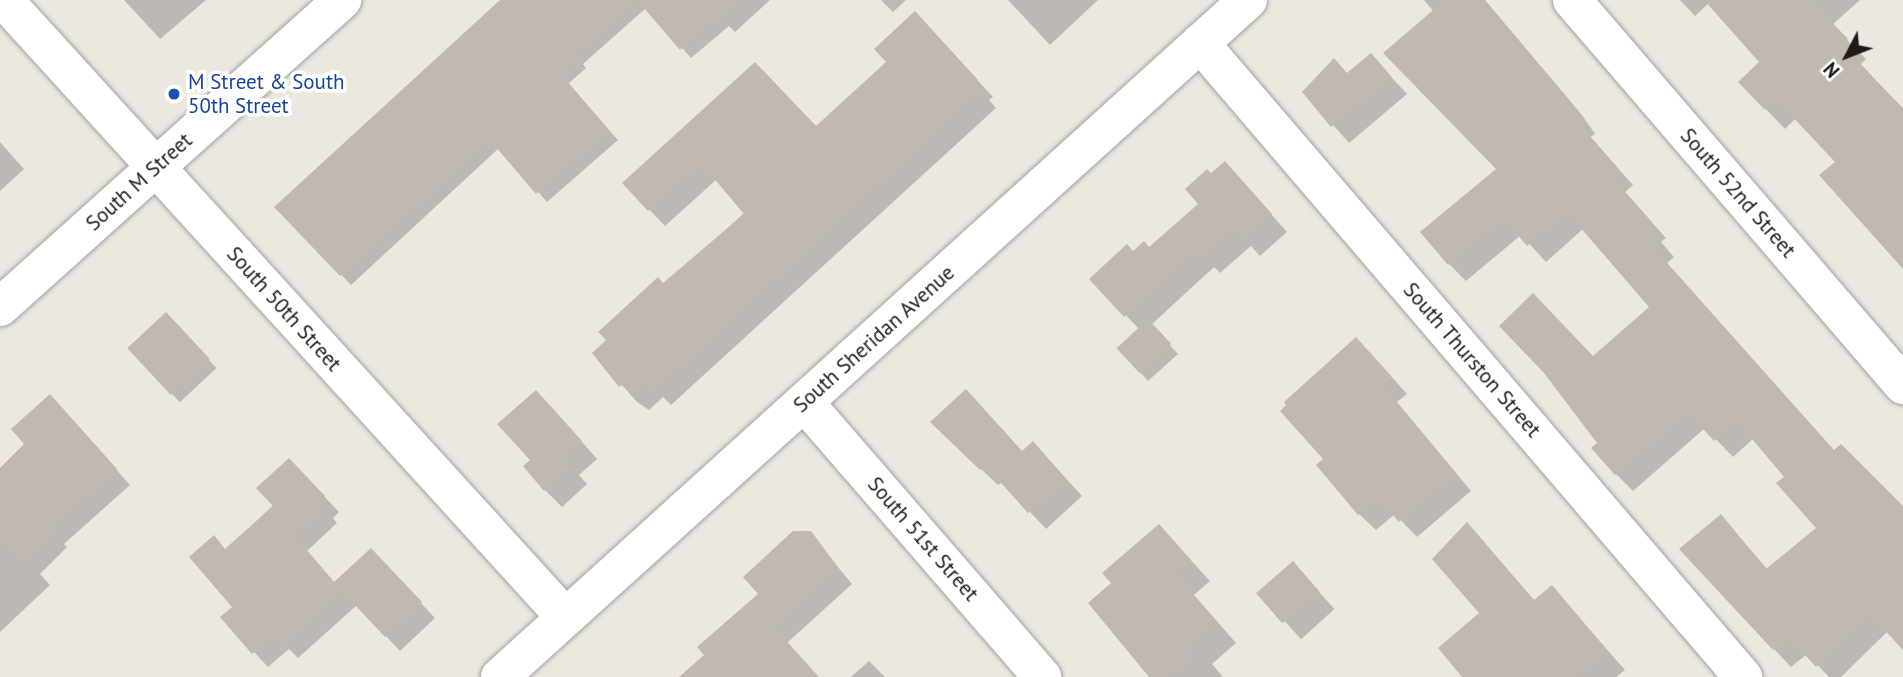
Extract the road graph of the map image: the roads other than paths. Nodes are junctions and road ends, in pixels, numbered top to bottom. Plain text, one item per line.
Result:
1 (4, 0) edge
2 (342, 0) edge
3 (1248, 0) edge
4 (1572, 0) edge
5 (1200, 43) junction
6 (156, 167) junction
7 (0, 307) edge
8 (1903, 385) edge
9 (804, 402) junction
10 (565, 617) junction
11 (500, 677) edge
12 (1042, 677) edge
13 (1743, 677) edge

1 - 6 street, South 50th Street
2 - 6 street, South M Street
3 - 5 street, South Sheridan Avenue
4 - 8 street, South 52nd Street
5 - 9 street, South Sheridan Avenue
5 - 13 street, South Thurston Street
6 - 7 street, South M Street
6 - 10 street, South 50th Street
9 - 10 street, South Sheridan Avenue
9 - 12 street, South 51st Street
10 - 11 street, South Sheridan Avenue

